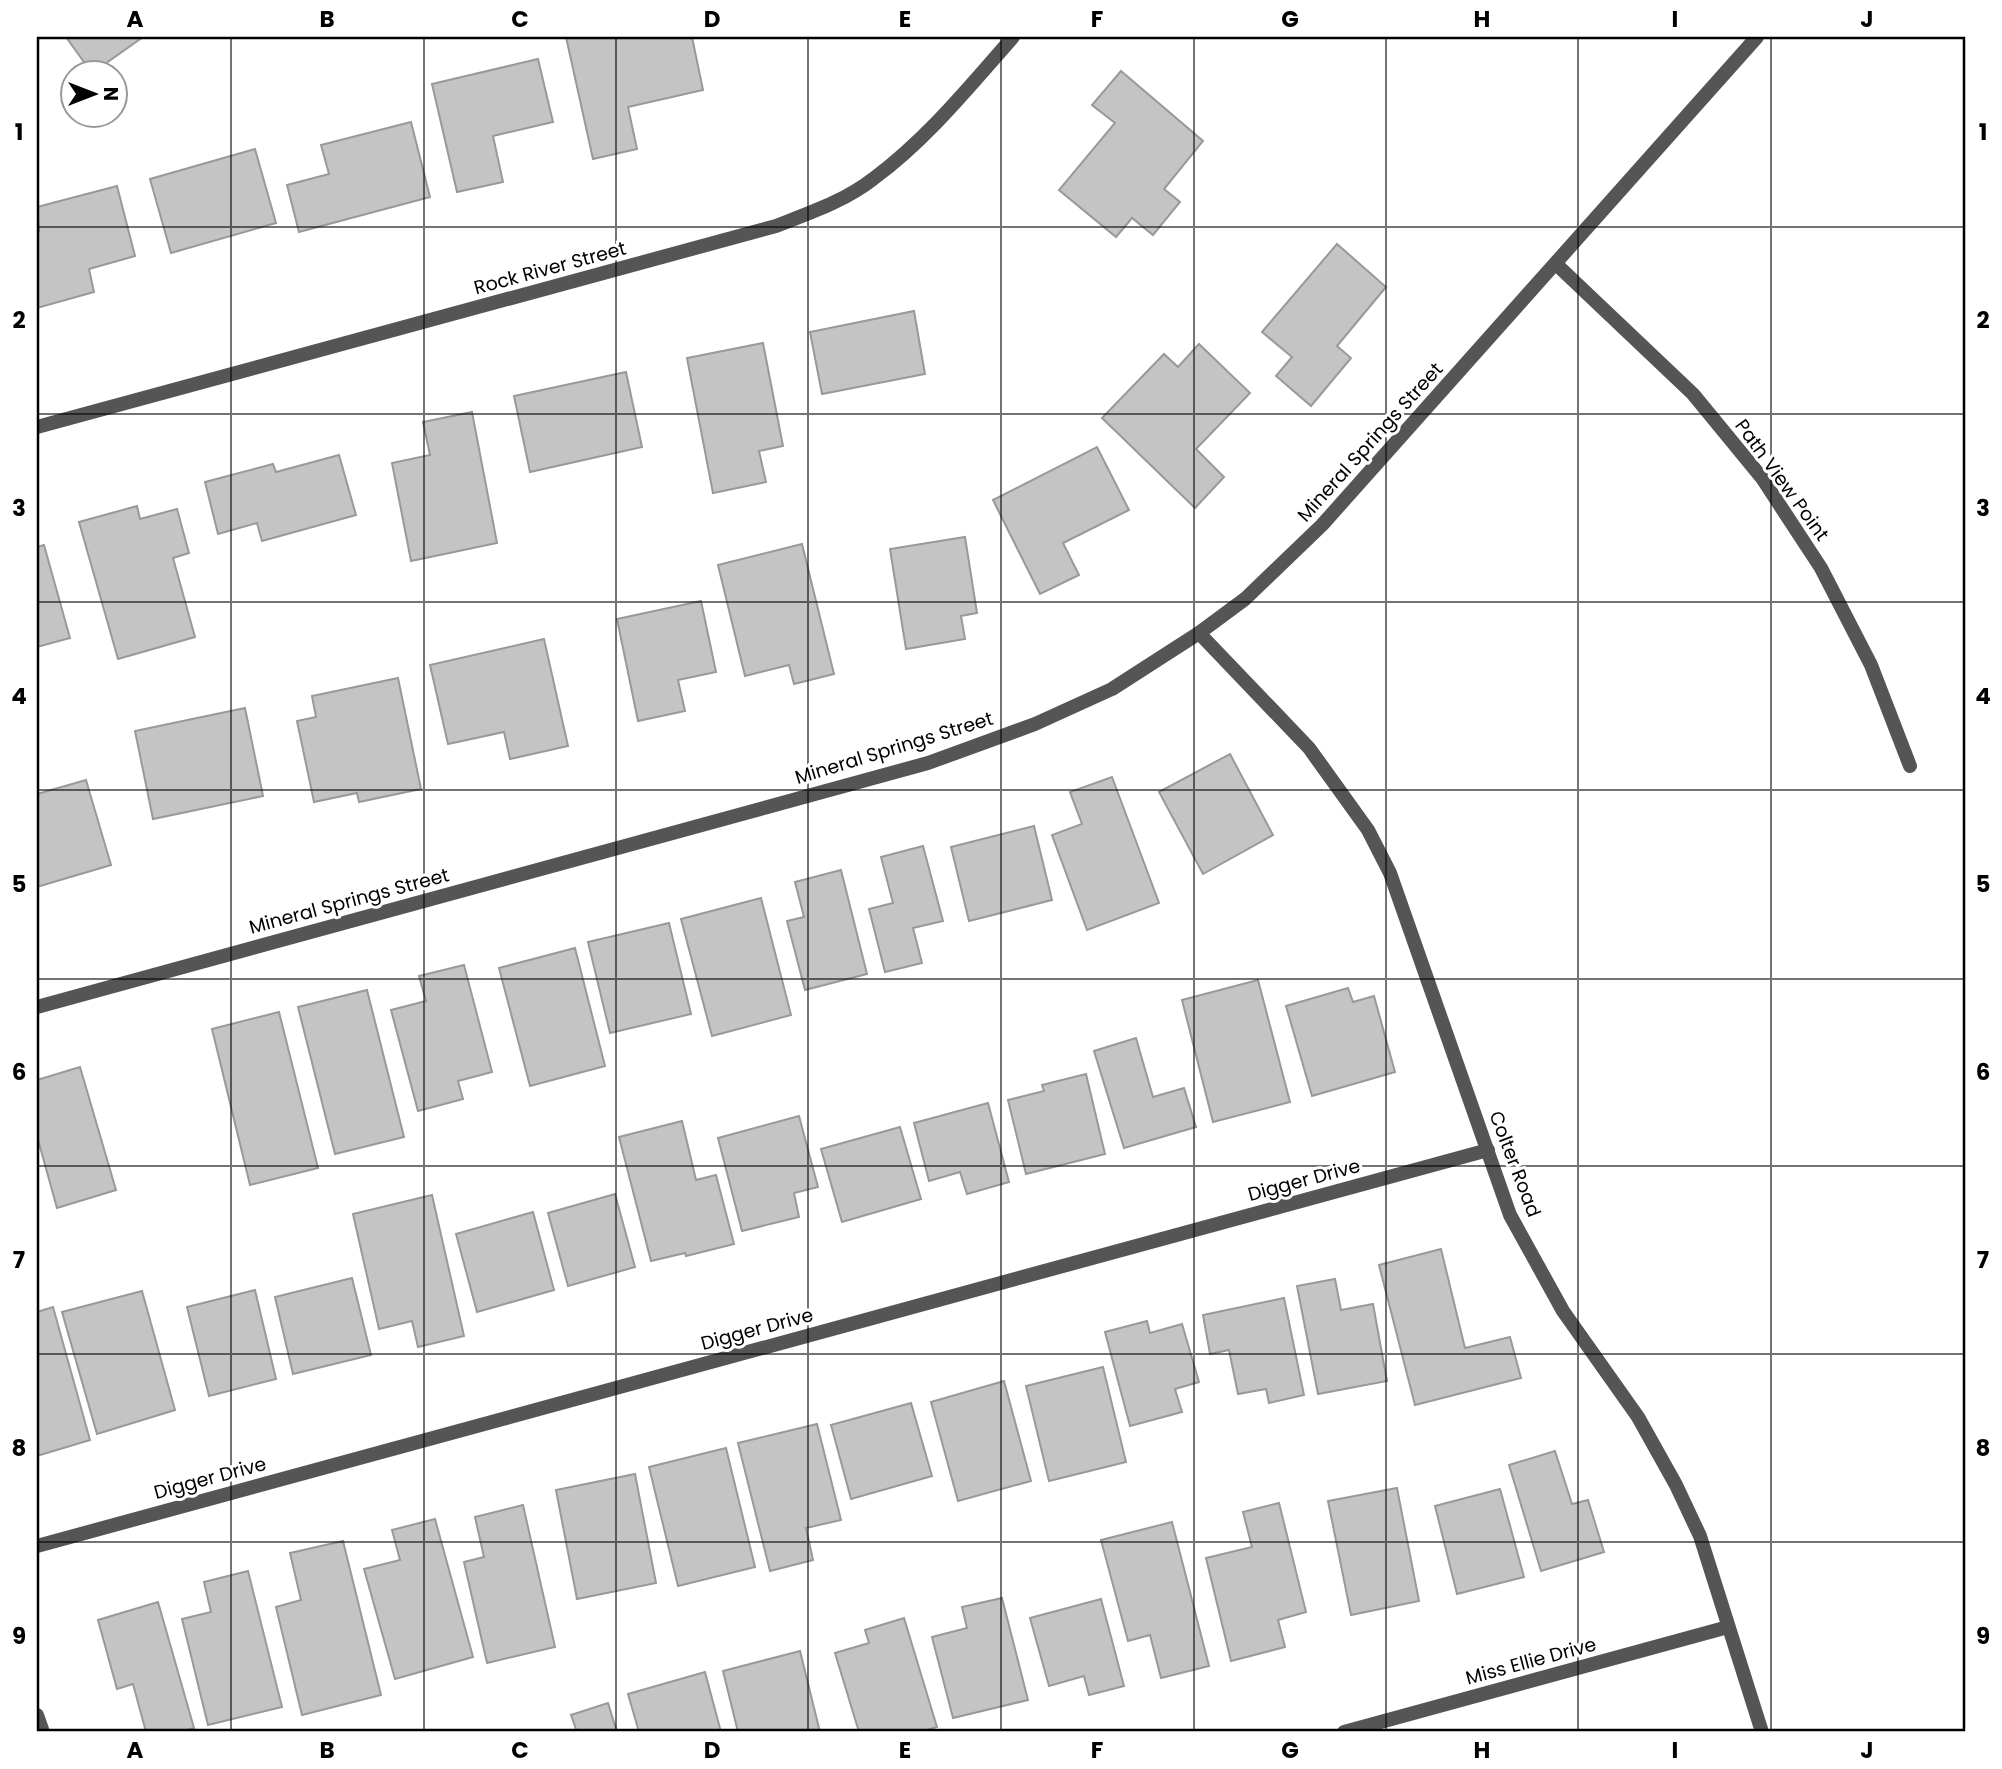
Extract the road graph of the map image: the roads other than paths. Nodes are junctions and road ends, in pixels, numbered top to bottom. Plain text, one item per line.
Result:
1 (1013, 37) edge
2 (1756, 37) edge
3 (1556, 264) junction
4 (37, 427) edge
5 (1199, 633) junction
6 (1910, 766) dead end
7 (37, 1007) edge
8 (1488, 1150) junction
9 (37, 1546) edge
10 (1728, 1627) junction
11 (37, 1715) edge
12 (43, 1732) edge
13 (1345, 1732) edge
14 (1762, 1732) edge

1 - 4 street, Rock River Street
2 - 3 street, Mineral Springs Street
3 - 5 street, Mineral Springs Street
3 - 6 street, Path View Point
5 - 7 street, Mineral Springs Street
5 - 8 street, Colter Road
8 - 9 street, Digger Drive
8 - 10 street, Colter Road
10 - 13 street, Miss Ellie Drive
10 - 14 street, Colter Road
11 - 12 street

